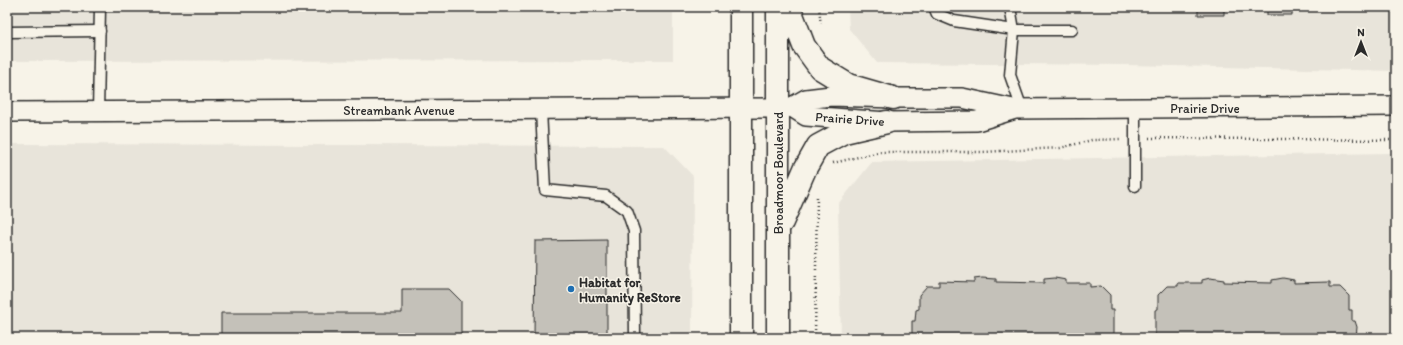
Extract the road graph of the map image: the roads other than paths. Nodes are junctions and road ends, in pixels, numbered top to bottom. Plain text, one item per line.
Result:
1 (100, 7) edge
2 (741, 7) edge
3 (778, 7) edge
4 (790, 7) edge
5 (934, 7) edge
6 (1010, 7) edge
7 (1014, 30) junction
8 (1072, 30) dead end
9 (100, 31) junction
10 (7, 32) edge
11 (893, 98) junction
12 (1396, 106) edge
13 (740, 108) junction
14 (785, 108) junction
15 (1135, 108) junction
16 (1018, 109) junction
17 (541, 110) junction
18 (7, 112) edge
19 (98, 112) junction
20 (887, 122) junction
21 (1135, 186) dead end
22 (779, 231) junction
23 (635, 338) edge
24 (741, 338) edge
25 (778, 338) edge

1 - 9 lane
2 - 13 main road
3 - 14 main road, Broadmoor Boulevard
4 - 11 main road
5 - 7 lane
6 - 7 lane
7 - 8 lane
7 - 16 lane
9 - 10 lane
9 - 19 lane
11 - 14 street, Prairie Drive
11 - 16 street, Prairie Drive
12 - 15 street, Prairie Drive
13 - 14 street, Streambank Avenue
13 - 17 street, Streambank Avenue
13 - 24 main road
14 - 20 street, Prairie Drive
14 - 22 main road, Broadmoor Boulevard
15 - 16 street, Prairie Drive
15 - 21 lane
16 - 20 street, Prairie Drive
17 - 19 street, Streambank Avenue
17 - 23 lane
18 - 19 street, Streambank Avenue
20 - 22 main road
22 - 25 main road, Broadmoor Boulevard

